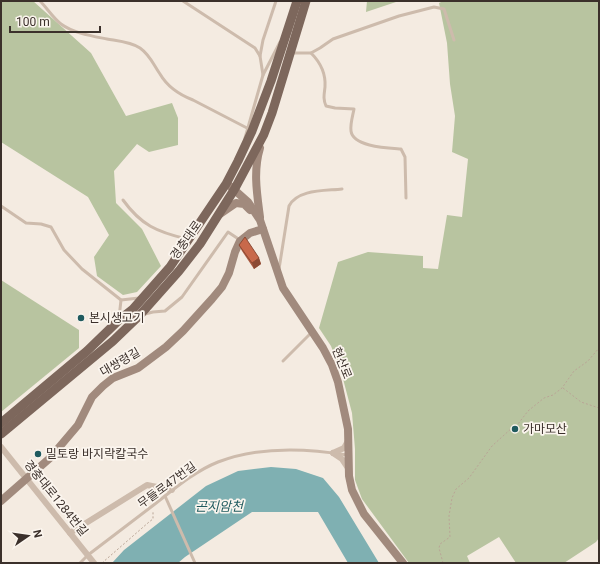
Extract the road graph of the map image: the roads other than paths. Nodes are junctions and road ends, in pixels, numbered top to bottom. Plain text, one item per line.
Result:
1 (40, 1) edge
2 (183, 1) edge
3 (276, 1) edge
4 (297, 1) edge
5 (306, 1) edge
6 (289, 27) junction
7 (454, 40) dead end
8 (291, 53) junction
9 (311, 53) junction
10 (260, 56) junction
11 (263, 75) junction
12 (247, 128) junction
13 (264, 134) junction
14 (238, 161) junction
15 (226, 184) junction
16 (342, 189) dead end
17 (234, 190) junction
18 (406, 198) dead end
19 (123, 200) dead end
20 (1, 206) edge
21 (218, 216) junction
22 (260, 220) junction
23 (263, 229) junction
24 (188, 239) junction
25 (240, 241) junction
26 (278, 274) junction
27 (143, 298) junction
28 (121, 300) junction
29 (139, 316) junction
30 (119, 320) junction
31 (313, 332) junction
32 (284, 361) dead end
33 (1, 423) edge
34 (1, 434) edge
35 (348, 440) junction
36 (1, 447) edge
37 (333, 453) junction
38 (349, 456) junction
39 (349, 470) junction
40 (26, 478) junction
41 (172, 490) junction
42 (165, 496) junction
43 (1, 501) edge
44 (70, 533) junction
45 (88, 555) junction
46 (80, 563) edge
47 (94, 563) edge
48 (195, 563) edge
49 (402, 563) edge

1 - 12 lane
2 - 10 lane
3 - 10 lane
4 - 6 main road, 경충대로
5 - 8 main road, 경충대로
6 - 11 lane
6 - 14 main road, 경충대로
7 - 9 lane
8 - 9 lane
8 - 13 main road, 경충대로
9 - 18 lane
10 - 11 lane
11 - 12 lane
12 - 14 lane
13 - 17 main road, 경충대로
13 - 22 street
14 - 15 main road, 경충대로
15 - 17 street, 현산로
15 - 24 main road, 경충대로
16 - 26 lane
17 - 21 main road, 경충대로
17 - 22 street, 현산로
19 - 24 lane
20 - 28 lane
21 - 22 street
21 - 29 main road, 경충대로
22 - 23 street, 현산로
23 - 25 street
23 - 26 street, 현산로
24 - 27 main road, 경충대로
25 - 29 lane
25 - 40 street, 대쌍령길
26 - 31 street, 현산로
27 - 28 lane
27 - 30 main road, 경충대로
28 - 30 lane
29 - 34 main road, 경충대로
30 - 33 main road, 경충대로
31 - 32 lane
31 - 35 street, 현산로
35 - 37 street
35 - 38 street, 현산로
36 - 40 street, 경충대로1284번길
37 - 38 lane, 무들로47번길
37 - 39 street
37 - 41 lane, 무들로47번길
38 - 39 street, 현산로
39 - 49 street, 현산로
40 - 43 street, 대쌍령길
40 - 44 street, 경충대로1284번길
41 - 42 lane, 무들로47번길
41 - 44 street
42 - 45 lane, 무들로47번길
42 - 48 lane
44 - 45 street, 경충대로1284번길
45 - 46 lane, 무들로47번길
45 - 47 street, 경충대로1284번길

